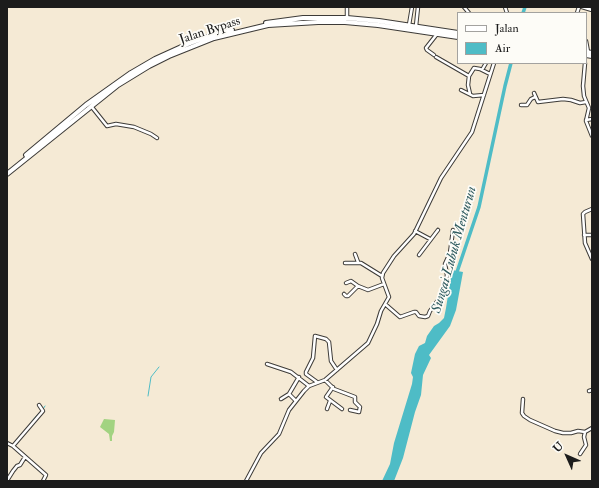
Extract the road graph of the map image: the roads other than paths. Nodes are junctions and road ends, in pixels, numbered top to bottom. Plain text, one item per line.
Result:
1 (347, 7) edge
2 (412, 7) edge
3 (418, 7) edge
4 (582, 7) edge
5 (590, 8) edge
6 (347, 18) junction
7 (379, 23) junction
8 (409, 26) junction
9 (416, 26) junction
10 (457, 33) edge
11 (437, 34) junction
12 (457, 37) edge
13 (588, 54) edge
14 (592, 56) edge
15 (485, 64) edge
16 (494, 64) edge
17 (585, 64) edge
18 (482, 70) junction
19 (490, 74) junction
20 (469, 76) junction
21 (461, 90) dead end
22 (534, 93) dead end
23 (470, 94) junction
24 (484, 95) junction
25 (536, 97) junction
26 (586, 102) junction
27 (521, 105) dead end
28 (91, 106) junction
29 (591, 111) edge
30 (592, 119) edge
31 (586, 120) junction
32 (69, 121) junction
33 (592, 136) edge
34 (157, 138) dead end
35 (7, 170) edge
36 (7, 174) edge
37 (592, 209) edge
38 (438, 230) dead end
39 (453, 230) dead end
40 (415, 231) junction
41 (584, 235) junction
42 (592, 235) edge
43 (430, 239) junction
44 (355, 254) dead end
45 (418, 255) dead end
46 (592, 259) edge
47 (358, 262) junction
48 (345, 263) dead end
49 (382, 276) junction
50 (346, 282) dead end
51 (384, 284) junction
52 (358, 286) junction
53 (344, 294) dead end
54 (385, 304) junction
55 (267, 364) dead end
56 (336, 370) junction
57 (299, 377) junction
58 (325, 380) junction
59 (317, 382) junction
60 (309, 386) junction
61 (333, 387) junction
62 (289, 394) junction
63 (281, 399) dead end
64 (523, 399) dead end
65 (296, 401) junction
66 (330, 401) junction
67 (39, 406) dead end
68 (326, 409) dead end
69 (342, 409) dead end
70 (350, 410) dead end
71 (592, 428) edge
72 (585, 432) junction
73 (7, 443) edge
74 (13, 446) junction
75 (580, 454) dead end
76 (25, 457) junction
77 (8, 479) dead end
78 (43, 481) edge
79 (246, 481) edge

1 - 6 street
2 - 8 street
3 - 9 street
4 - 5 street
6 - 7 highway, Jalan Bypass
6 - 32 highway, Jalan Bypass
7 - 8 highway, Jalan Bypass
7 - 11 highway, Jalan Bypass
7 - 28 highway, Jalan Bypass
8 - 9 highway, Jalan Bypass
9 - 10 highway, Jalan Bypass
11 - 12 highway, Jalan Bypass
11 - 20 street
13 - 14 highway
15 - 18 street
16 - 19 street
17 - 26 street
18 - 19 street
18 - 20 street
19 - 24 street
20 - 23 street
21 - 23 street
22 - 25 street
23 - 24 street
24 - 40 street
25 - 26 street
25 - 27 street
26 - 29 street
28 - 32 highway, Jalan Bypass
28 - 34 street
29 - 31 street
30 - 31 street
31 - 33 street
32 - 35 highway, Jalan Bypass
32 - 36 highway, Jalan Bypass
37 - 41 street
38 - 43 street
39 - 54 street
40 - 43 street
40 - 49 street
41 - 42 street
41 - 46 street
43 - 45 street
44 - 47 street
47 - 48 street
47 - 49 street
49 - 51 street
50 - 52 street
51 - 52 street
51 - 54 street
52 - 53 street
54 - 56 street
55 - 57 street
56 - 58 street
56 - 59 street
57 - 60 street
57 - 62 street
58 - 59 street
58 - 61 street
59 - 60 street
60 - 65 street
61 - 66 street
61 - 70 street
62 - 63 street
62 - 65 street
64 - 72 street
65 - 79 street
66 - 68 street
66 - 69 street
67 - 74 street
71 - 72 street
72 - 75 street
73 - 74 street
74 - 76 street
76 - 77 street
76 - 78 street

